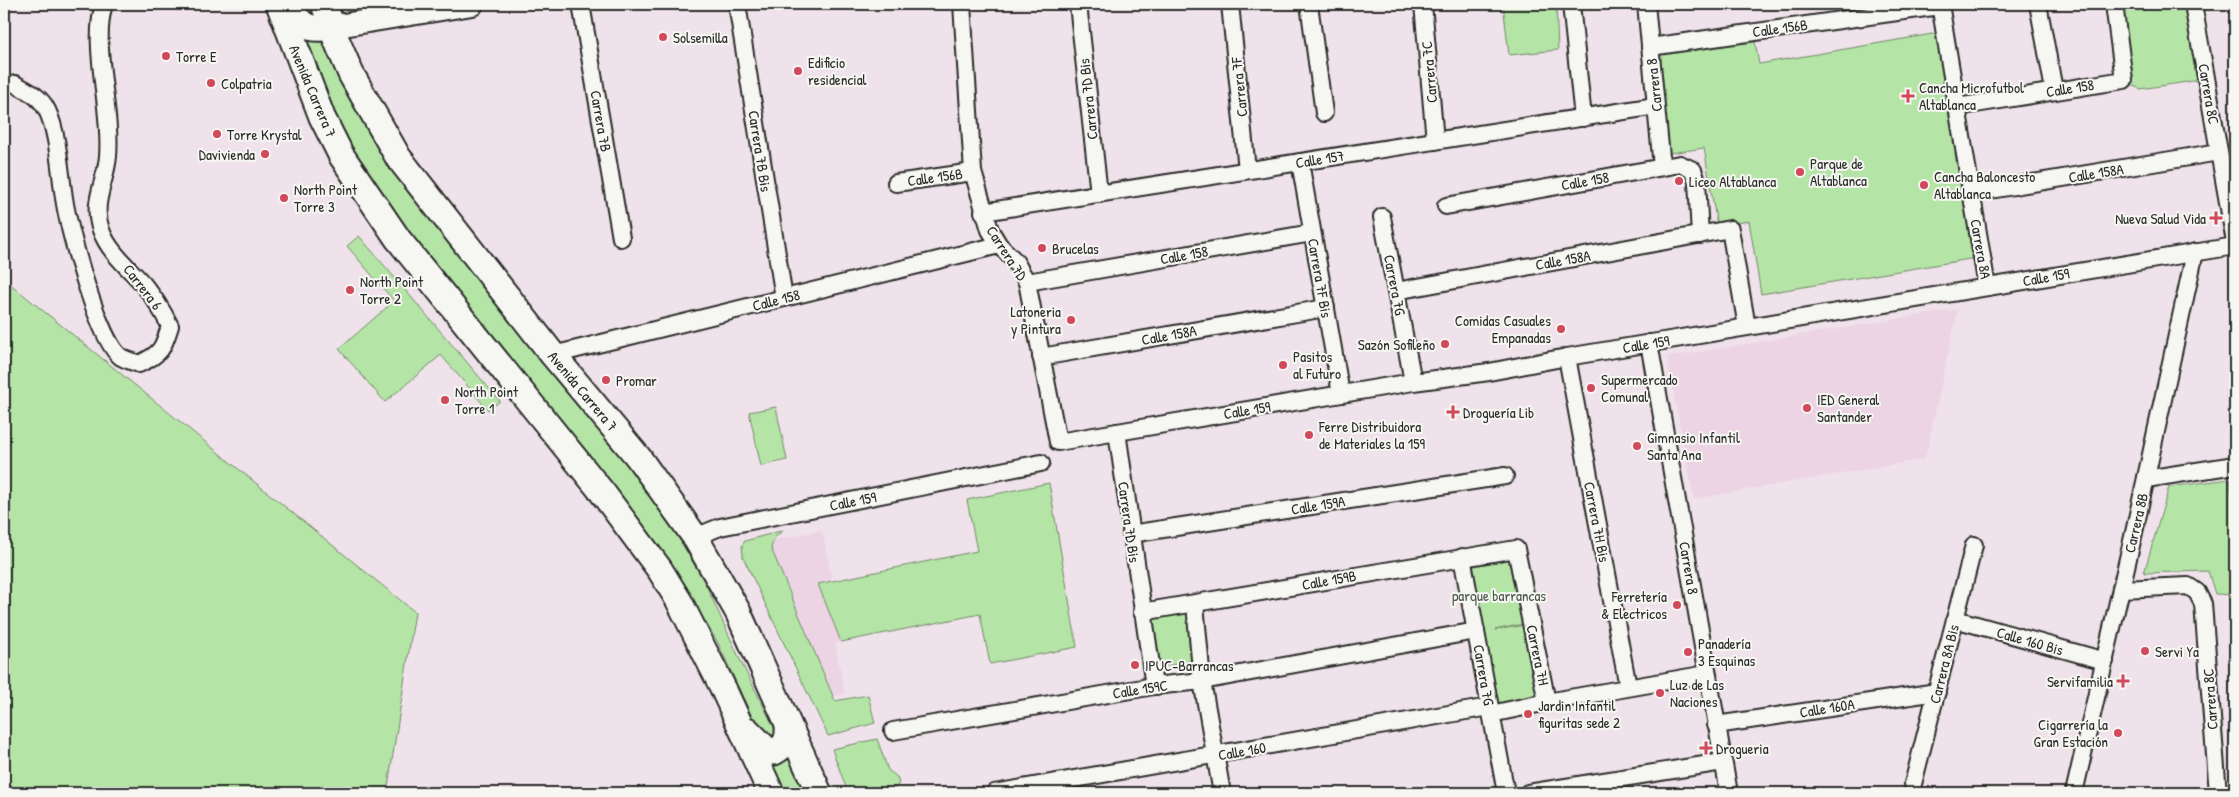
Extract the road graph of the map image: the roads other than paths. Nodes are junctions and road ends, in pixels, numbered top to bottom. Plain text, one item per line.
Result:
1 (104, 4) edge
2 (279, 4) edge
3 (287, 4) edge
4 (472, 4) edge
5 (581, 4) edge
6 (737, 4) edge
7 (962, 4) edge
8 (1078, 4) edge
9 (1230, 4) edge
10 (1309, 4) edge
11 (1422, 4) edge
12 (1571, 4) edge
13 (1646, 4) edge
14 (2038, 4) edge
15 (2114, 4) edge
16 (2194, 4) edge
17 (1940, 5) edge
18 (328, 15) edge
19 (1650, 47) junction
20 (15, 84) dead end
21 (2054, 90) junction
22 (1656, 106) junction
23 (1957, 107) junction
24 (1324, 113) dead end
25 (1583, 118) junction
26 (1435, 141) junction
27 (2219, 152) junction
28 (1300, 162) junction
29 (1662, 167) junction
30 (1247, 170) junction
31 (973, 172) junction
32 (896, 182) dead end
33 (1972, 193) junction
34 (1099, 194) junction
35 (1446, 206) dead end
36 (984, 212) junction
37 (1382, 217) dead end
38 (1312, 233) junction
39 (1700, 235) junction
40 (621, 238) dead end
41 (2235, 244) edge
42 (999, 245) junction
43 (2195, 252) junction
44 (1027, 282) junction
45 (1988, 287) junction
46 (1396, 291) junction
47 (784, 298) junction
48 (1326, 308) junction
49 (1747, 327) junction
50 (1649, 343) junction
51 (552, 354) junction
52 (1041, 357) junction
53 (1567, 357) junction
54 (1413, 382) junction
55 (1341, 394) junction
56 (1117, 432) junction
57 (1058, 442) joint
58 (1041, 463) dead end
59 (2235, 464) edge
60 (1505, 476) dead end
61 (2146, 479) junction
62 (1130, 534) junction
63 (696, 537) junction
64 (1974, 545) dead end
65 (1516, 549) joint
66 (1462, 557) junction
67 (2121, 589) junction
68 (1195, 604) junction
69 (1142, 612) junction
70 (1955, 619) junction
71 (1476, 631) junction
72 (2104, 662) junction
73 (1708, 674) junction
74 (1202, 681) junction
75 (1154, 686) junction
76 (1628, 687) junction
77 (1937, 692) junction
78 (1547, 702) junction
79 (730, 705) junction
80 (1490, 710) junction
81 (788, 725) junction
82 (1716, 725) junction
83 (893, 731) dead end
84 (1215, 756) junction
85 (1723, 762) junction
86 (1913, 784) dead end
87 (771, 793) edge
88 (819, 793) edge
89 (994, 793) edge
90 (1222, 793) edge
91 (1506, 793) edge
92 (1528, 793) edge
93 (1728, 793) edge
94 (2074, 793) edge
95 (2218, 793) edge

1 - 20 street, Carrera 6
2 - 79 main road, Avenida Carrera 7
3 - 18 main road
4 - 18 street
5 - 40 street, Carrera 7B
6 - 47 street, Carrera 7B Bis
7 - 31 street, Carrera 7D
8 - 34 street, Carrera 7D Bis
9 - 30 street, Carrera 7F
10 - 24 street
11 - 26 street, Carrera 7C
12 - 25 street
13 - 19 street, Carrera 8
14 - 21 street
15 - 21 street, Calle 158
16 - 27 street, Carrera 8C
17 - 19 street, Calle 156B
17 - 23 street, Carrera 8A
18 - 51 main road, Avenida Carrera 7
19 - 22 street, Carrera 8
21 - 23 street, Calle 158
22 - 25 street, Calle 157
22 - 29 street, Carrera 8
23 - 33 street, Carrera 8A
25 - 26 street, Calle 157
26 - 28 street, Calle 157
27 - 33 street, Calle 158A
27 - 41 street, Carrera 8C
28 - 30 street, Calle 157
28 - 38 street, Carrera 7F Bis
29 - 35 street, Calle 158
29 - 39 street, Calle 158
30 - 34 street, Calle 157
31 - 32 street, Calle 156B
31 - 36 street, Carrera 7D
33 - 45 street, Carrera 8A
34 - 36 street, Calle 157
36 - 42 street, Carrera 7D
37 - 46 street, Carrera 7G
38 - 44 street, Calle 158
38 - 48 street, Carrera 7F Bis
39 - 46 street, Calle 158A
39 - 49 street, Calle 158A
41 - 43 street, Calle 159
42 - 44 street, Carrera 7D
42 - 47 street, Calle 158
43 - 45 street, Calle 159
43 - 61 street, Carrera 8B
44 - 52 street, Carrera 7D
45 - 49 street, Calle 159
46 - 54 street, Carrera 7G
47 - 51 street, Calle 158
48 - 52 street, Calle 158A
48 - 55 street, Carrera 7F Bis
49 - 50 street, Calle 159
50 - 53 street, Calle 159
50 - 73 street, Carrera 8
51 - 63 main road, Avenida Carrera 7
52 - 57 street, Carrera 7D
53 - 54 street, Calle 159
53 - 76 street, Carrera 7H Bis
54 - 55 street, Calle 159
55 - 56 street, Calle 159
56 - 57 street, Calle 159
56 - 62 street, Carrera 7D Bis
58 - 63 street, Calle 159
59 - 61 street
60 - 62 street, Calle 159A
61 - 67 street, Carrera 8B
62 - 69 street, Carrera 7D Bis
63 - 81 main road, Avenida Carrera 7
64 - 70 street, Carrera 8A Bis
65 - 66 street, Calle 159B
65 - 78 street, Carrera 7H
66 - 68 street, Calle 159B
66 - 71 street, Carrera 7G
67 - 72 street, Carrera 8B
67 - 95 street, Carrera 8C
68 - 69 street, Calle 159B
68 - 74 street
69 - 75 street, Carrera 7D Bis
70 - 72 street, Calle 160 Bis
70 - 77 street, Carrera 8A Bis
71 - 74 street, Calle 159C
71 - 80 street, Carrera 7G
72 - 94 street, Carrera 8B
73 - 76 street, Calle 160
73 - 82 street, Carrera 8
74 - 75 street, Calle 159C
74 - 84 street
75 - 83 street, Calle 159C
76 - 78 street, Calle 160
77 - 82 street, Calle 160A
77 - 86 street, Carrera 8A Bis
78 - 80 street, Calle 160
79 - 81 main road
79 - 87 main road, Avenida Carrera 7
80 - 84 street, Calle 160
80 - 91 street, Carrera 7G
81 - 88 main road, Avenida Carrera 7
82 - 85 street, Carrera 8
84 - 89 street, Calle 160
84 - 90 street
85 - 92 street
85 - 93 street, Carrera 8

